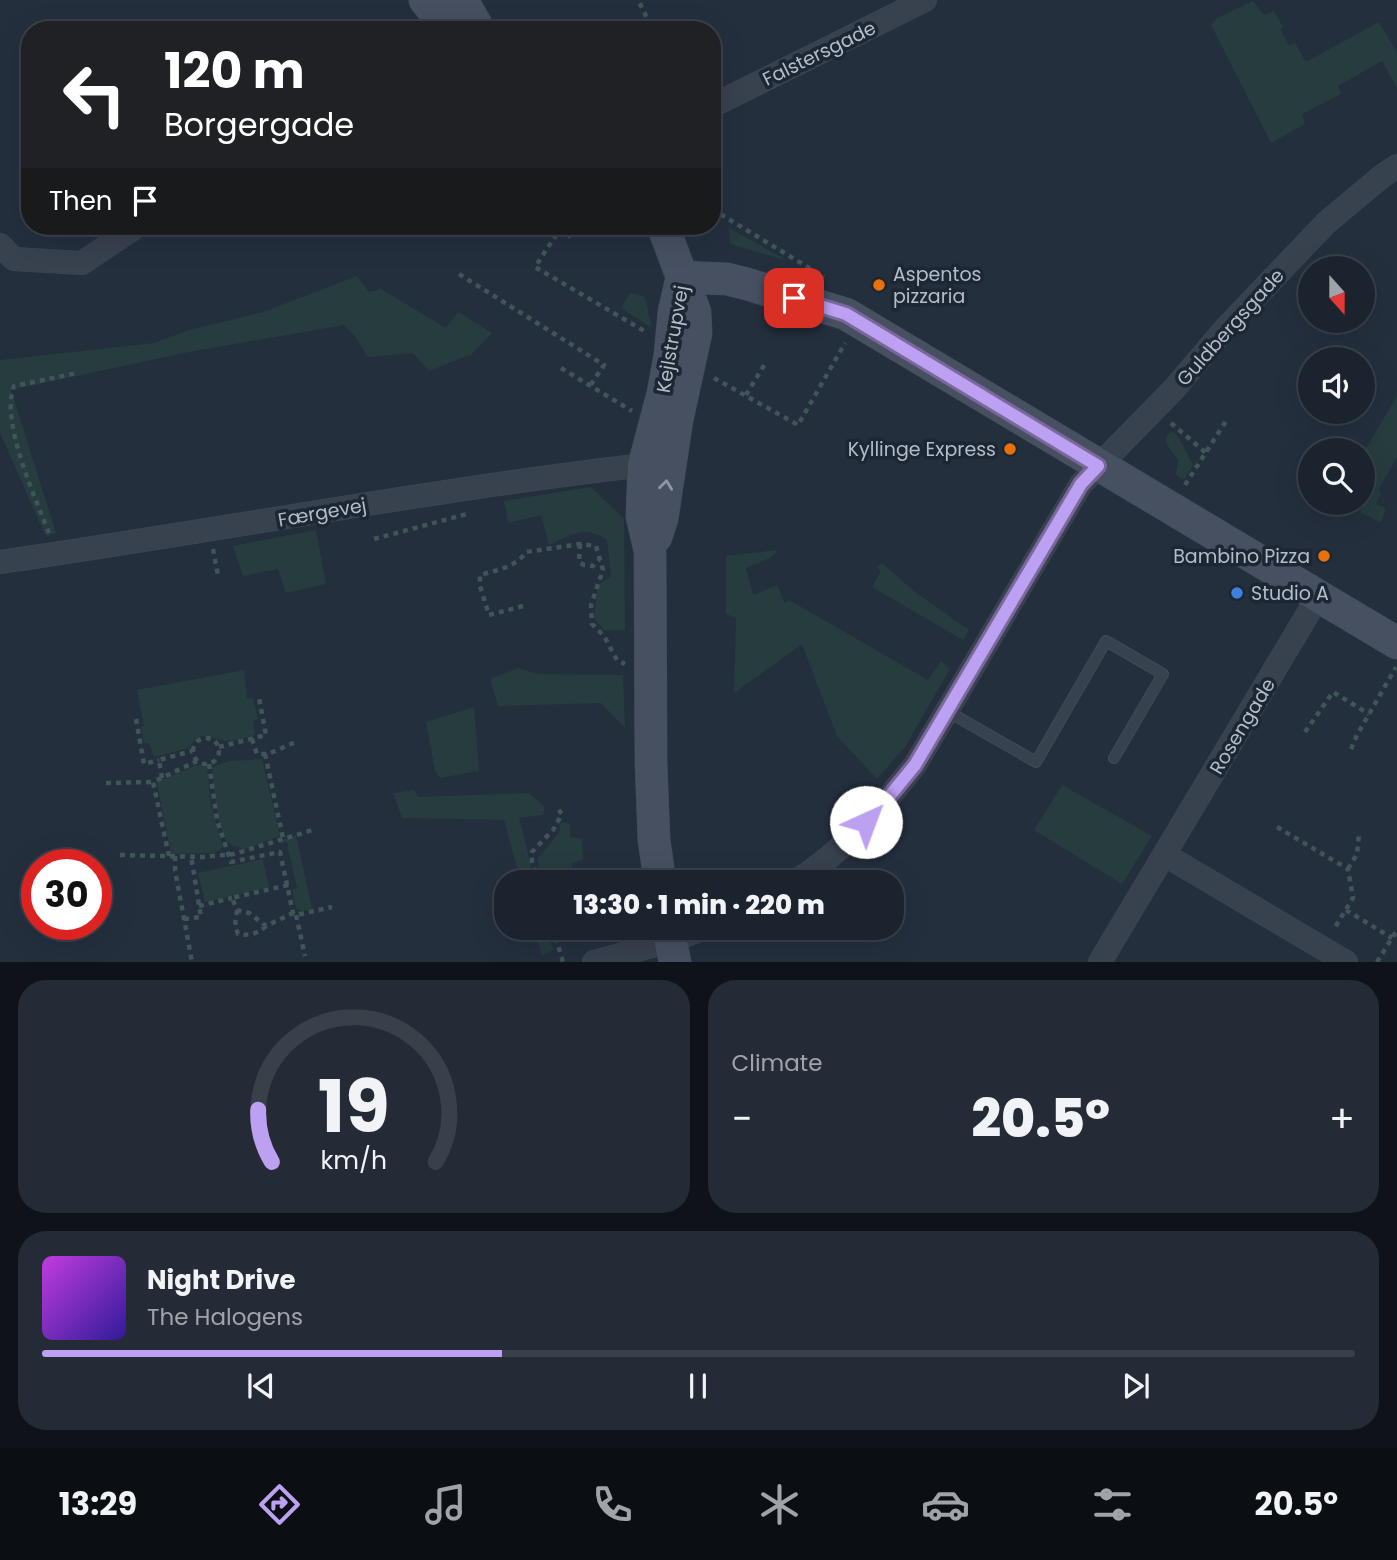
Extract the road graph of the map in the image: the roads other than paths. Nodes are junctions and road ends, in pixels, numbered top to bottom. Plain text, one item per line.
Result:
1 (925, 0) edge
2 (721, 102) edge
3 (1397, 166) edge
4 (124, 235) edge
5 (666, 235) edge
6 (0, 245) edge
7 (682, 277) junction
8 (644, 465) junction
9 (1098, 466) junction
10 (650, 551) junction
11 (0, 562) edge
12 (1318, 597) junction
13 (1397, 643) edge
14 (947, 711) junction
15 (1114, 758) dead end
16 (1165, 855) junction
17 (658, 870) edge
18 (810, 870) edge
19 (671, 943) edge
20 (594, 961) edge
21 (1100, 961) edge
22 (1346, 961) edge

1 - 2 street, Falstersgade
3 - 9 street, Guldbergsgade
4 - 6 street
5 - 7 street
7 - 8 street, Kejlstrupvej
7 - 9 street
10 -> 7 street, Kejlstrupvej
8 - 10 street, Kejlstrupvej
8 - 11 street, Færgevej
9 - 12 street
9 - 14 street, Guldbergsgade
10 - 17 street, Kejlstrupvej
12 - 13 street
12 - 16 street, Rosengade
14 - 15 lane
14 - 18 street, Guldbergsgade
16 - 21 street, Rosengade
16 - 22 street
19 - 20 street

